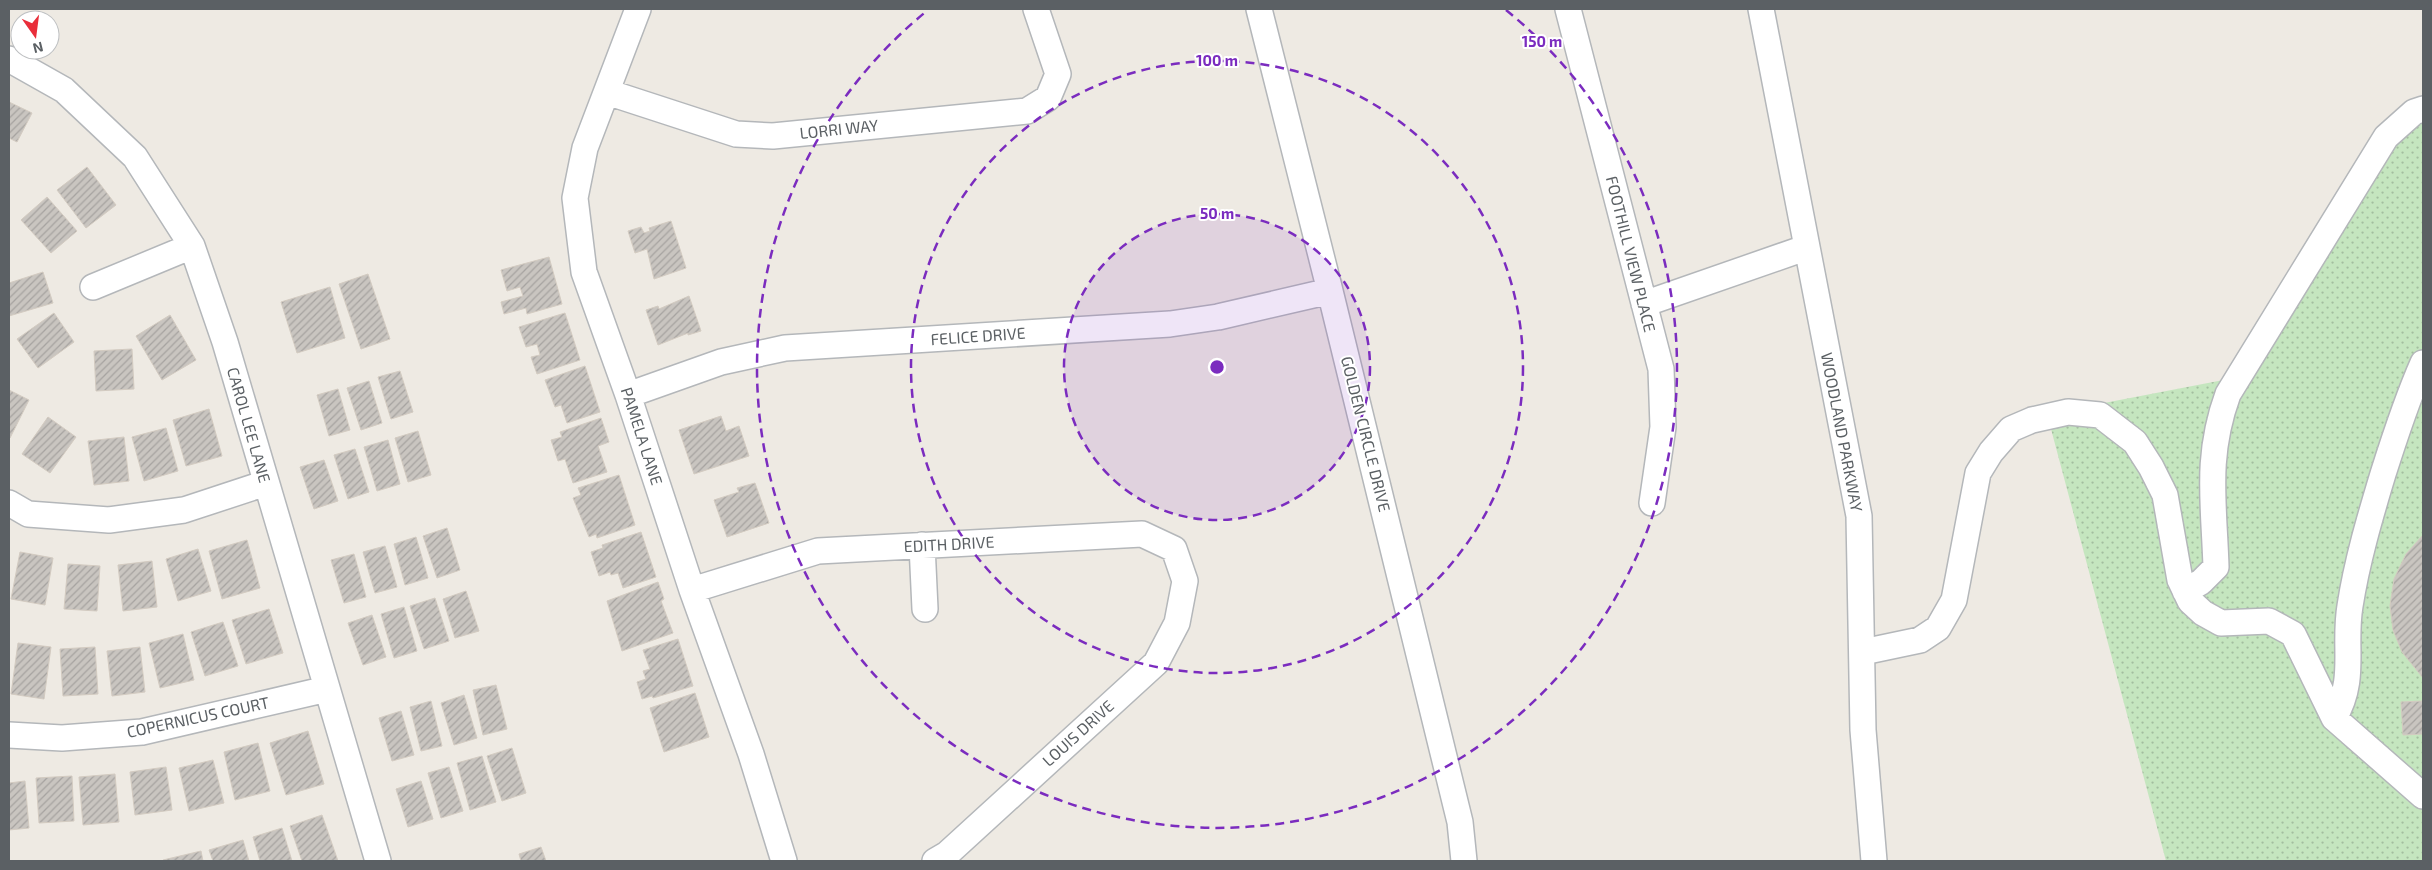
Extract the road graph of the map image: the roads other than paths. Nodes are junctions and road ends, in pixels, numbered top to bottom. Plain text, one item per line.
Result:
1 (638, 9) edge
2 (1036, 9) edge
3 (1259, 9) edge
4 (1568, 9) edge
5 (1761, 9) edge
6 (9, 59) edge
7 (607, 92) junction
8 (2423, 109) edge
9 (192, 246) junction
10 (1805, 248) junction
11 (93, 287) dead end
12 (1330, 290) junction
13 (1644, 304) junction
14 (2423, 363) edge
15 (628, 395) junction
16 (266, 483) junction
17 (1652, 503) dead end
18 (9, 504) edge
19 (922, 545) junction
20 (1185, 581) joint
21 (692, 590) junction
22 (2185, 591) junction
23 (925, 609) dead end
24 (1863, 652) junction
25 (327, 689) junction
26 (2334, 718) junction
27 (9, 735) edge
28 (2423, 796) edge
29 (378, 861) edge
30 (784, 861) edge
31 (935, 861) edge
32 (1464, 861) edge
33 (1874, 861) edge

1 - 7 street, PAMELA LANE
2 - 7 street, LORRI WAY
3 - 12 street, GOLDEN CIRCLE DRIVE
4 - 13 street, FOOTHILL VIEW PLACE
5 - 10 street, WOODLAND PARKWAY
6 - 9 street, CAROL LEE LANE
7 - 15 street, PAMELA LANE
8 - 22 street
9 - 11 street
9 - 16 street, CAROL LEE LANE
10 - 13 street
10 - 24 street, WOODLAND PARKWAY
12 - 15 street, FELICE DRIVE
12 - 32 street, GOLDEN CIRCLE DRIVE
13 - 17 street, FOOTHILL VIEW PLACE
14 - 26 street
15 - 21 street, PAMELA LANE
16 - 18 street
16 - 25 street, CAROL LEE LANE
19 - 20 street, EDITH DRIVE
19 - 21 street, EDITH DRIVE
19 - 23 street
20 - 31 street, LOUIS DRIVE
21 - 30 street, PAMELA LANE
22 - 24 street
22 - 26 street
24 - 33 street, WOODLAND PARKWAY
25 - 27 street, COPERNICUS COURT
25 - 29 street, CAROL LEE LANE
26 - 28 street

